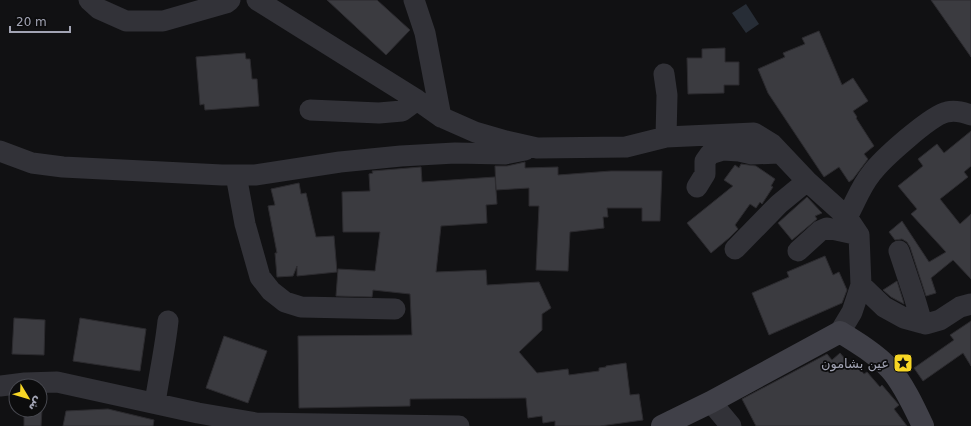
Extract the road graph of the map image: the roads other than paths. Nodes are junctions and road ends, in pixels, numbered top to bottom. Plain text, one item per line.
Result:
1 (89, 0) edge
2 (230, 0) edge
3 (257, 0) edge
4 (414, 0) edge
5 (664, 74) dead end
6 (416, 100) junction
7 (310, 110) dead end
8 (971, 115) edge
9 (441, 117) junction
10 (666, 136) junction
11 (537, 148) junction
12 (0, 151) edge
13 (779, 153) junction
14 (236, 175) junction
15 (807, 181) junction
16 (697, 188) dead end
17 (847, 217) junction
18 (859, 235) junction
19 (735, 249) dead end
20 (798, 251) dead end
21 (899, 251) dead end
22 (861, 285) junction
23 (971, 304) edge
24 (395, 309) dead end
25 (168, 321) dead end
26 (922, 323) junction
27 (840, 332) junction
28 (0, 386) edge
29 (711, 402) junction
30 (155, 403) junction
31 (459, 426) edge
32 (662, 426) edge
33 (731, 426) edge
34 (923, 426) edge

1 - 2 street
3 - 6 street
4 - 9 street
5 - 10 street
6 - 7 street
6 - 9 street
8 - 17 street
9 - 11 street
10 - 11 street
10 - 13 street
11 - 14 street
12 - 14 street
13 - 15 street
13 - 16 street
14 - 24 street
15 - 17 street
15 - 19 street
17 - 18 street
18 - 20 street
18 - 22 street
21 - 26 street
22 - 26 street
22 - 27 street
23 - 26 street
25 - 30 street
27 - 29 main road
27 - 34 main road
28 - 30 street
29 - 32 main road
29 - 33 street
30 - 31 street

